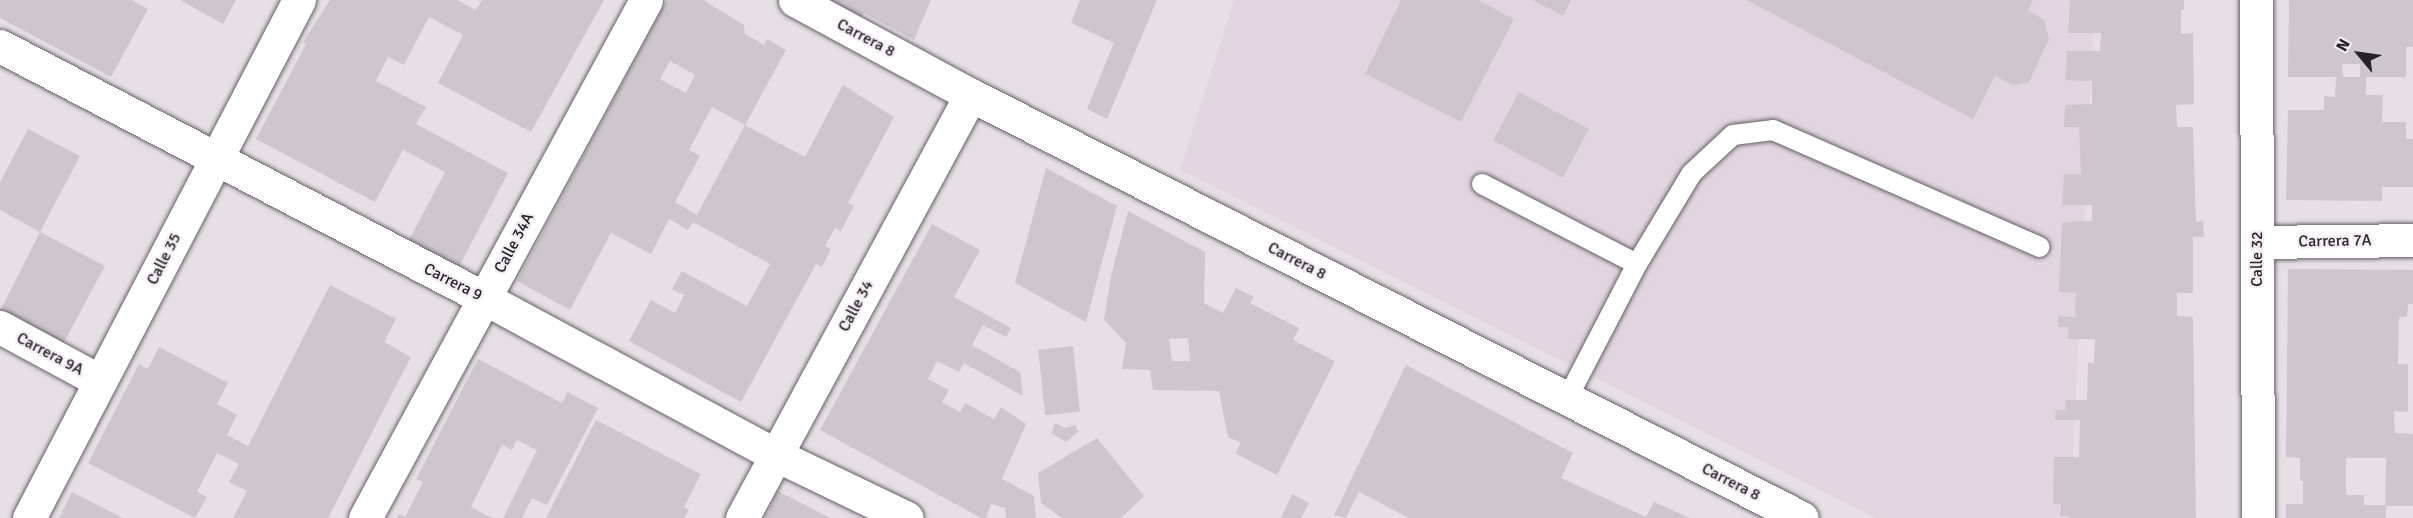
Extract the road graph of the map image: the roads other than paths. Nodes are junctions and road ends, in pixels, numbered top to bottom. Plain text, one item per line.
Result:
1 (299, 0) edge
2 (646, 0) edge
3 (795, 0) edge
4 (2256, 0) edge
5 (0, 46) edge
6 (971, 95) junction
7 (216, 159) junction
8 (1482, 184) dead end
9 (2413, 240) edge
10 (2257, 242) junction
11 (2039, 247) dead end
12 (1637, 264) junction
13 (484, 298) junction
14 (0, 327) edge
15 (100, 381) junction
16 (1568, 399) junction
17 (776, 455) junction
18 (29, 518) edge
19 (365, 518) edge
20 (742, 518) edge
21 (907, 518) edge
22 (1802, 518) edge
23 (2258, 518) edge

1 - 7 street, Calle 35
2 - 13 street, Calle 34A
3 - 6 street, Carrera 8
4 - 10 street, Calle 32
5 - 7 street, Carrera 9
6 - 16 street, Carrera 8
6 - 17 street, Calle 34
7 - 13 street, Carrera 9
7 - 15 street, Calle 35
8 - 12 lane
9 - 10 street, Carrera 7A
10 - 23 street, Calle 32
11 - 12 lane
12 - 16 lane
13 - 17 street, Carrera 9
13 - 19 street, Calle 34A
14 - 15 street, Carrera 9A
15 - 18 street, Calle 35
16 - 22 street, Carrera 8
17 - 20 street, Calle 34
17 - 21 street, Carrera 9

